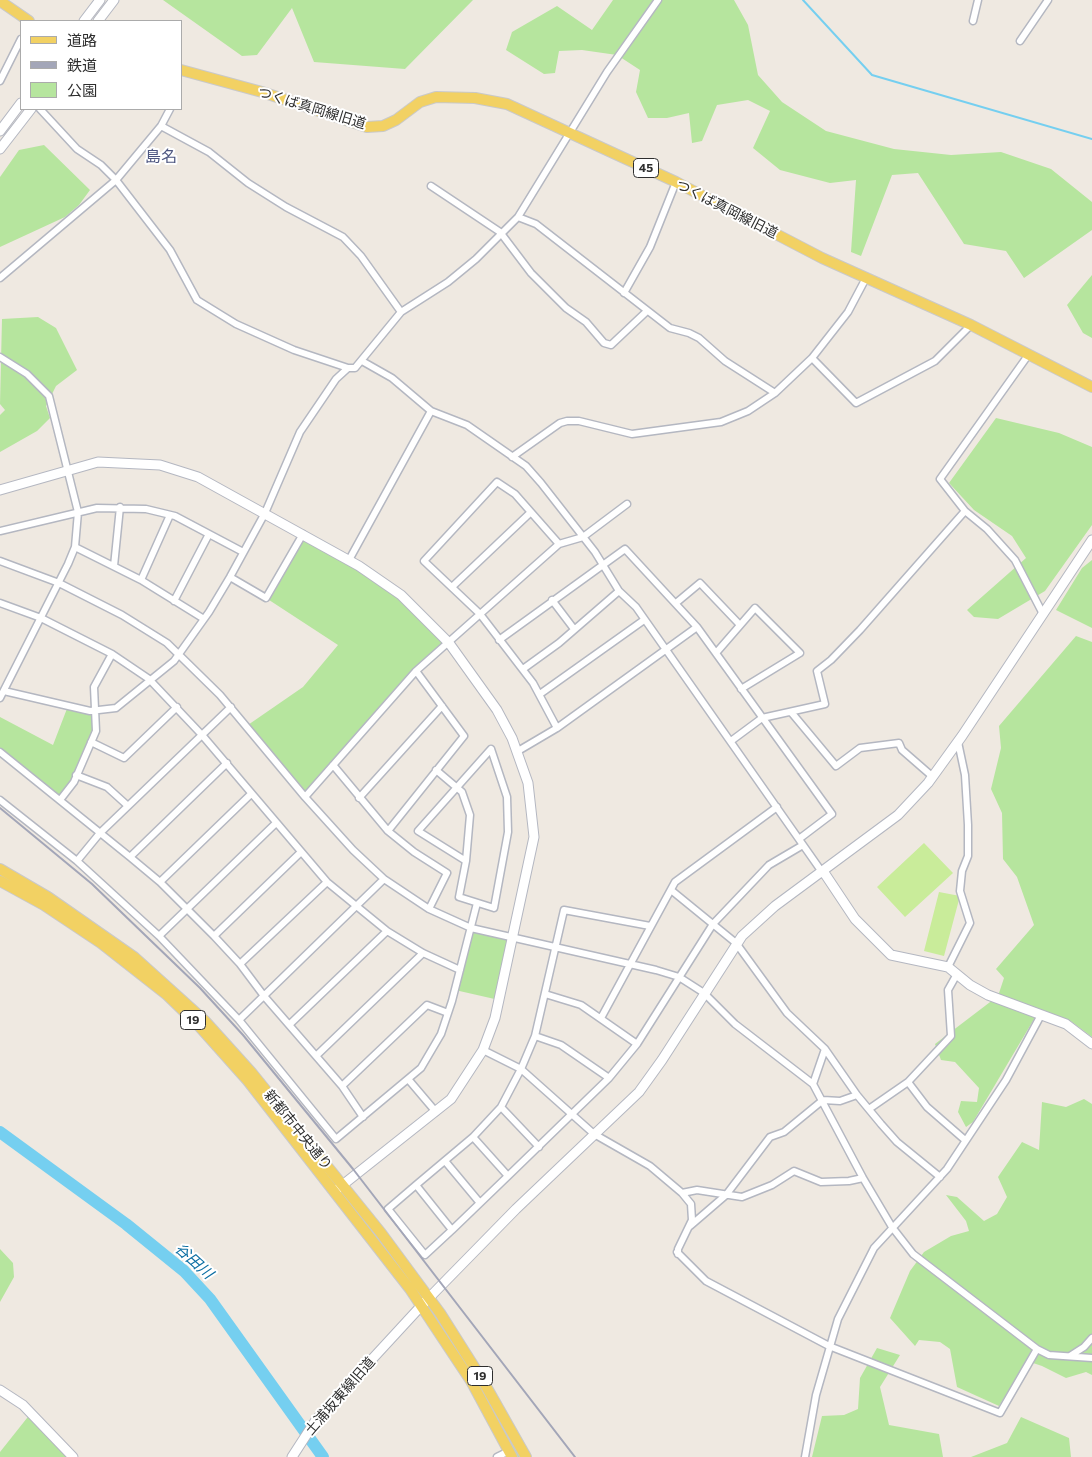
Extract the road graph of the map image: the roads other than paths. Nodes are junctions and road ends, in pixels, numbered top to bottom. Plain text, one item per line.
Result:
1 (100, 0) edge
2 (114, 0) edge
3 (658, 0) edge
4 (978, 0) edge
5 (1048, 0) edge
6 (0, 1) edge
7 (28, 20) edge
8 (85, 20) edge
9 (99, 20) edge
10 (973, 21) dead end
11 (20, 41) edge
12 (1020, 41) dead end
13 (182, 73) edge
14 (0, 81) edge
15 (20, 104) edge
16 (30, 110) edge
17 (41, 110) edge
18 (169, 110) edge
19 (161, 126) junction
20 (0, 131) edge
21 (572, 133) junction
22 (0, 149) edge
23 (116, 180) junction
24 (676, 182) junction
25 (431, 186) dead end
26 (518, 217) junction
27 (500, 232) junction
28 (0, 278) edge
29 (866, 278) junction
30 (624, 293) junction
31 (647, 311) junction
32 (401, 312) junction
33 (971, 325) junction
34 (1029, 354) junction
35 (0, 358) edge
36 (812, 358) junction
37 (362, 361) junction
38 (348, 368) junction
39 (1092, 387) edge
40 (775, 393) junction
41 (432, 411) junction
42 (512, 457) junction
43 (67, 470) junction
44 (0, 490) edge
45 (627, 504) dead end
46 (120, 507) junction
47 (965, 511) junction
48 (78, 512) junction
49 (531, 512) junction
50 (265, 513) junction
51 (170, 515) junction
52 (0, 531) edge
53 (209, 534) junction
54 (303, 534) junction
55 (583, 536) junction
56 (1092, 540) edge
57 (559, 544) junction
58 (75, 547) junction
59 (243, 552) junction
60 (348, 560) junction
61 (0, 561) edge
62 (602, 565) junction
63 (114, 566) junction
64 (230, 578) junction
65 (141, 580) junction
66 (59, 583) junction
67 (453, 586) junction
68 (619, 591) junction
69 (552, 600) junction
70 (174, 601) junction
71 (1, 604) edge
72 (676, 604) junction
73 (480, 614) junction
74 (1043, 614) junction
75 (41, 618) junction
76 (204, 619) junction
77 (644, 620) junction
78 (740, 625) junction
79 (697, 627) junction
80 (574, 629) junction
81 (499, 640) junction
82 (449, 643) junction
83 (666, 650) junction
84 (716, 653) junction
85 (112, 654) junction
86 (180, 654) junction
87 (522, 670) junction
88 (416, 671) junction
89 (149, 679) junction
90 (742, 689) junction
91 (4, 691) junction
92 (540, 694) junction
93 (0, 698) edge
94 (442, 706) junction
95 (177, 707) junction
96 (231, 707) junction
97 (96, 710) junction
98 (791, 712) junction
99 (762, 718) junction
100 (557, 728) junction
101 (202, 735) junction
102 (731, 741) junction
103 (91, 742) junction
104 (958, 742) junction
105 (518, 751) junction
106 (0, 752) edge
107 (227, 763) junction
108 (332, 766) junction
109 (436, 770) junction
110 (76, 775) junction
111 (933, 776) junction
112 (456, 787) junction
113 (252, 794) junction
114 (305, 797) junction
115 (359, 798) junction
116 (0, 800) edge
117 (60, 800) junction
118 (128, 806) junction
119 (777, 807) junction
120 (276, 824) junction
121 (388, 831) junction
122 (100, 833) junction
123 (801, 842) junction
124 (301, 852) junction
125 (130, 857) junction
126 (77, 861) junction
127 (466, 861) junction
128 (0, 869) edge
129 (822, 872) junction
130 (384, 879) junction
131 (0, 881) edge
132 (160, 882) junction
133 (327, 882) junction
134 (671, 890) junction
135 (477, 903) junction
136 (356, 906) junction
137 (186, 909) junction
138 (429, 909) junction
139 (713, 924) junction
140 (650, 926) junction
141 (471, 928) junction
142 (387, 931) junction
143 (158, 936) junction
144 (214, 936) junction
145 (514, 937) junction
146 (736, 943) junction
147 (555, 948) junction
148 (423, 953) junction
149 (630, 963) junction
150 (240, 964) junction
151 (948, 967) junction
152 (460, 970) junction
153 (956, 974) junction
154 (679, 977) junction
155 (704, 993) junction
156 (545, 994) junction
157 (264, 996) junction
158 (448, 1013) junction
159 (1040, 1015) junction
160 (600, 1018) junction
161 (239, 1020) junction
162 (289, 1025) junction
163 (535, 1036) junction
164 (637, 1044) junction
165 (1092, 1044) edge
166 (824, 1049) junction
167 (482, 1050) junction
168 (316, 1056) junction
169 (521, 1069) junction
170 (609, 1078) junction
171 (408, 1079) junction
172 (908, 1082) junction
173 (813, 1084) junction
174 (342, 1086) junction
175 (857, 1096) junction
176 (823, 1100) junction
177 (501, 1108) junction
178 (869, 1109) junction
179 (436, 1112) junction
180 (571, 1114) junction
181 (362, 1117) junction
182 (594, 1134) junction
183 (473, 1137) junction
184 (965, 1140) junction
185 (539, 1147) junction
186 (445, 1161) junction
187 (508, 1176) junction
188 (940, 1177) junction
189 (863, 1178) junction
190 (416, 1185) junction
191 (339, 1188) junction
192 (682, 1193) junction
193 (726, 1195) junction
194 (480, 1203) junction
195 (689, 1226) junction
196 (892, 1227) junction
197 (452, 1230) junction
198 (425, 1302) junction
199 (1092, 1338) edge
200 (829, 1346) junction
201 (1037, 1350) junction
202 (1069, 1356) junction
203 (1092, 1358) edge
204 (0, 1390) edge
205 (511, 1454) edge
206 (73, 1457) edge
207 (292, 1457) edge
208 (497, 1457) edge
209 (526, 1457) edge
210 (805, 1457) edge

1 - 8 street
2 - 9 street
3 - 21 street
4 - 10 street
5 - 12 street
6 - 7 main road
11 - 14 street
13 - 21 main road, つくば真岡線旧道 / 45
15 - 20 street
16 - 22 street
17 - 23 street
18 - 19 street
19 - 23 street
19 - 32 street
21 - 24 main road, つくば真岡線旧道 / 45
21 - 26 street
23 - 28 street
23 - 38 street
24 - 29 main road, つくば真岡線旧道 / 45
24 - 30 street
25 - 27 street
26 - 27 street
26 - 30 street
27 - 31 street
27 - 32 street
29 - 33 main road, つくば真岡線旧道 / 45
29 - 36 street
30 - 31 street
31 - 40 street
32 - 37 street
33 - 34 main road, つくば真岡線旧道 / 45
33 - 36 street
34 - 39 main road, つくば真岡線旧道 / 45
34 - 47 street
35 - 43 street
36 - 40 street
37 - 38 street
37 - 41 street
38 - 50 street
40 - 42 street
41 - 42 street
41 - 60 street
42 - 55 street
43 - 44 street
43 - 48 street
43 - 50 street
45 - 55 street
46 - 48 street
46 - 51 street
46 - 63 street
47 - 74 street
47 - 98 street
48 - 52 street
48 - 58 street
49 - 57 street
49 - 67 street
49 - 67 street
50 - 54 street
50 - 59 street
51 - 53 street
51 - 65 street
53 - 59 street
53 - 70 street
54 - 60 street
54 - 64 street
55 - 57 street
55 - 62 street
56 - 74 street, 土浦坂東線旧道
57 - 73 street
58 - 63 street
58 - 66 street
59 - 64 street
60 - 82 street
61 - 66 street
62 - 68 street
62 - 69 street
62 - 72 street
63 - 65 street
64 - 76 street
65 - 70 street
66 - 75 street
66 - 86 street
67 - 73 street
68 - 77 street
68 - 80 street
69 - 80 street
69 - 81 street
70 - 76 street
71 - 75 street
72 - 78 street
72 - 79 street
73 - 81 street
73 - 82 street
74 - 104 street, 土浦坂東線旧道
75 - 85 street
75 - 91 street
76 - 86 street
77 - 83 street
77 - 92 street
78 - 84 street
78 - 90 street
79 - 83 street
79 - 84 street
80 - 87 street
81 - 87 street
82 - 88 street
82 - 105 street
83 - 100 street
83 - 102 street
84 - 90 street
85 - 89 street
85 - 97 street
86 - 89 street
86 - 96 street
87 - 92 street
88 - 94 street
88 - 108 street
89 - 95 street
89 - 97 street
90 - 99 street
91 - 93 street
91 - 97 street
92 - 100 street
94 - 109 street
94 - 115 street
95 - 101 street
95 - 103 street
96 - 101 street
96 - 114 street
97 - 103 street
98 - 99 street
98 - 111 street
99 - 102 street
99 - 123 street
100 - 105 street
101 - 107 street
101 - 118 street
102 - 119 street
103 - 110 street
104 - 111 street, 土浦坂東線旧道
104 - 151 street
105 - 145 street
106 - 117 street
107 - 113 street
107 - 125 street
108 - 114 street
108 - 115 street
109 - 112 street
109 - 121 street
110 - 117 street
110 - 118 street
111 - 129 street, 土浦坂東線旧道
112 - 127 street
112 - 127 street
112 - 135 street
113 - 120 street
113 - 132 street
114 - 130 street
115 - 121 street
116 - 126 street
117 - 122 street
118 - 122 street
119 - 123 street
119 - 134 street
120 - 124 street
120 - 137 street
121 - 138 street
122 - 125 street
122 - 126 street
123 - 129 street
123 - 139 street
124 - 133 street
124 - 144 street
125 - 132 street
126 - 143 street
127 - 135 street
128 - 191 main road, 新都市中央通り / 19
129 - 146 street, 土浦坂東線旧道
129 - 151 street
130 - 136 street
130 - 138 street
131 - 191 main road, 新都市中央通り / 19
132 - 137 street
133 - 136 street
133 - 150 street
134 - 139 street
134 - 140 street
135 - 141 street
136 - 142 street
136 - 157 street
137 - 143 street
137 - 144 street
138 - 141 street
139 - 146 street
139 - 154 street
140 - 147 street
140 - 149 street
141 - 145 street
141 - 152 street
142 - 148 street
142 - 162 street
143 - 161 street
144 - 150 street
145 - 147 street
145 - 167 street
146 - 155 street, 土浦坂東線旧道
146 - 166 street
147 - 149 street
147 - 156 street
148 - 152 street
148 - 168 street
149 - 154 street
149 - 160 street
150 - 157 street
151 - 153 street
152 - 158 street
153 - 159 street
153 - 172 street
154 - 155 street
154 - 164 street
155 - 173 street
155 - 182 street, 土浦坂東線旧道
156 - 160 street
156 - 163 street
157 - 161 street
157 - 162 street
158 - 171 street
158 - 174 street
159 - 165 street
159 - 184 street
160 - 164 street
161 - 181 street
162 - 168 street
163 - 169 street
163 - 170 street
164 - 170 street
166 - 173 street
166 - 175 street
167 - 169 street
167 - 179 street
168 - 174 street
169 - 177 street
169 - 180 street
170 - 180 street
171 - 179 street
171 - 181 street
172 - 178 street
172 - 184 street
173 - 176 street
174 - 181 street
175 - 176 street
175 - 178 street
176 - 189 street
176 - 193 street
177 - 183 street
177 - 185 street
178 - 188 street
179 - 191 street
180 - 182 street
180 - 185 street
182 - 192 street
182 - 198 street, 土浦坂東線旧道
183 - 186 street
183 - 187 street
184 - 188 street
185 - 187 street
186 - 190 street
186 - 194 street
187 - 194 street
188 - 196 street
189 - 193 street
189 - 196 street
190 - 197 street
190 - 197 street
191 - 198 main road, 新都市中央通り / 19
192 - 193 street
192 - 195 street
193 - 195 street
194 - 197 street
195 - 200 street
196 - 200 street
196 - 201 street
198 - 205 main road, 新都市中央通り / 19
198 - 207 street, 土浦坂東線旧道
198 - 209 main road, 新都市中央通り / 19
199 - 202 street
200 - 201 street
200 - 210 street
201 - 202 street
202 - 203 street
204 - 206 street
205 - 208 street

